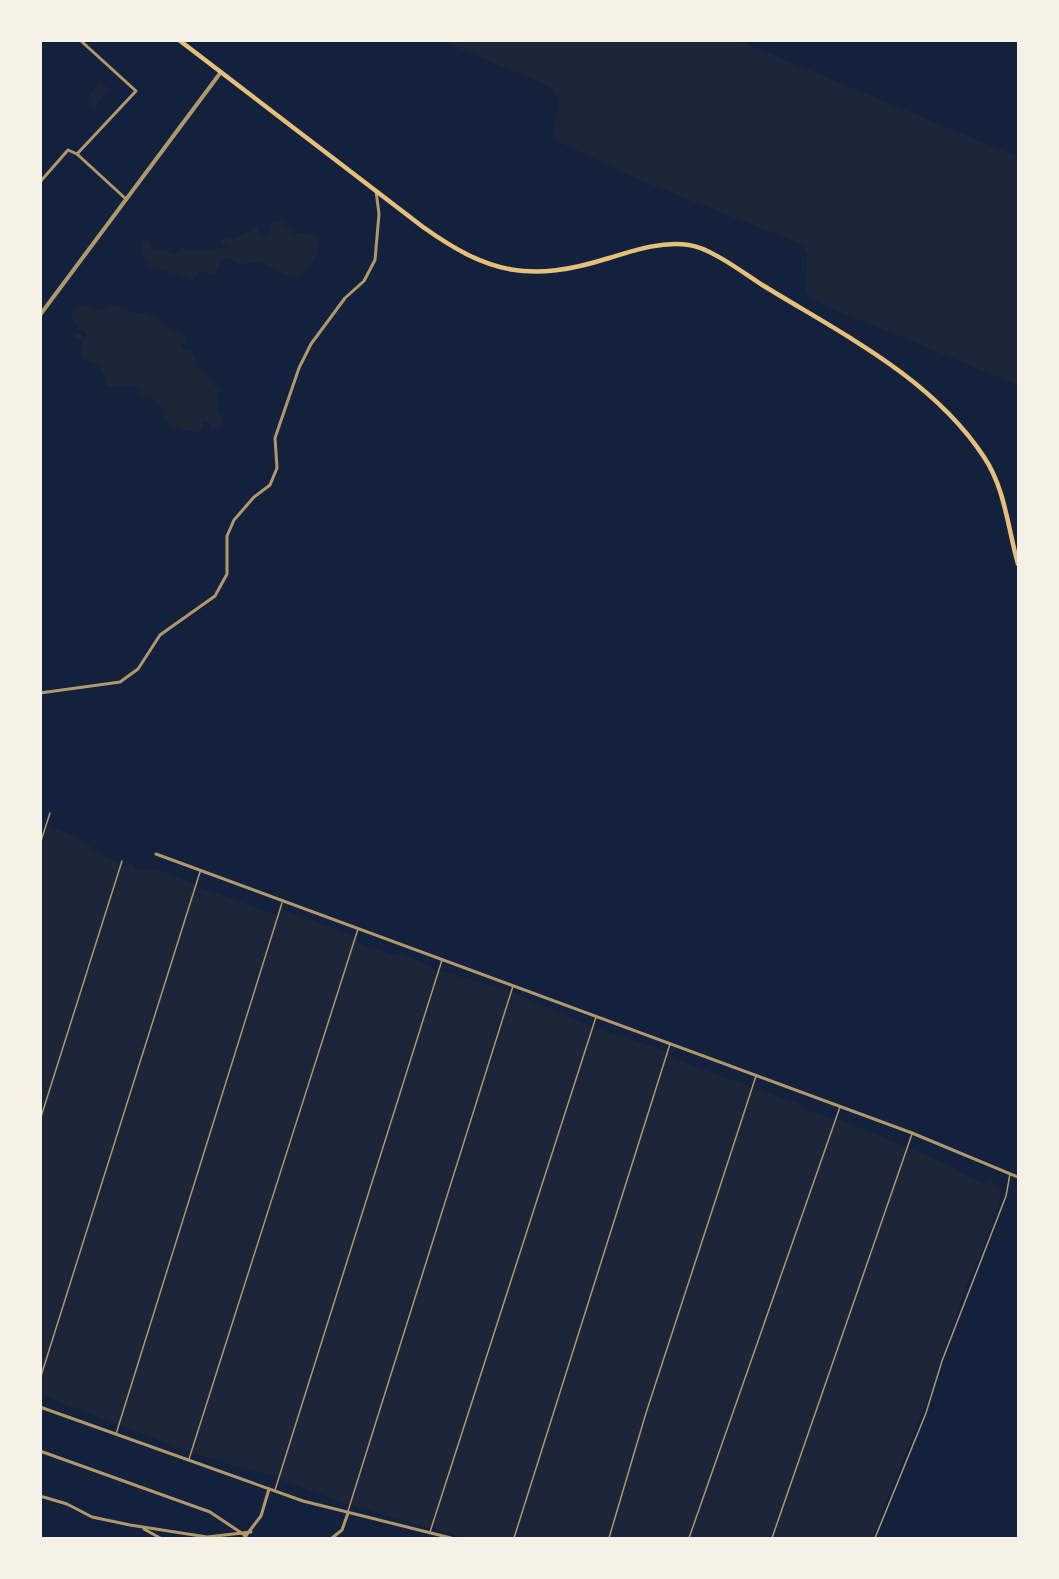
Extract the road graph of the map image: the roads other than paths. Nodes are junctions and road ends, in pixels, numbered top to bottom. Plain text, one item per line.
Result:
1 (80, 40) edge
2 (179, 40) edge
3 (220, 72) junction
4 (77, 154) junction
5 (40, 182) edge
6 (376, 191) junction
7 (126, 199) junction
8 (40, 315) edge
9 (1018, 564) edge
10 (40, 693) edge
11 (50, 813) dead end
12 (40, 844) edge
13 (156, 854) dead end
14 (122, 861) dead end
15 (200, 872) junction
16 (283, 901) junction
17 (358, 929) junction
18 (442, 959) junction
19 (513, 985) junction
20 (596, 1016) junction
21 (670, 1044) junction
22 (756, 1075) junction
23 (840, 1107) junction
24 (40, 1120) edge
25 (912, 1133) junction
26 (1010, 1173) junction
27 (1018, 1177) edge
28 (40, 1379) edge
29 (40, 1407) edge
30 (115, 1434) junction
31 (40, 1451) edge
32 (189, 1460) junction
33 (269, 1489) junction
34 (275, 1491) junction
35 (40, 1496) edge
36 (348, 1512) junction
37 (140, 1526) junction
38 (251, 1532) junction
39 (429, 1532) junction
40 (242, 1533) junction
41 (245, 1537) edge
42 (160, 1539) edge
43 (332, 1539) edge
44 (428, 1539) edge
45 (451, 1539) edge
46 (514, 1539) edge
47 (609, 1539) edge
48 (689, 1539) edge
49 (772, 1539) edge
50 (875, 1539) edge

1 - 4 street
2 - 3 main road
3 - 6 main road
3 - 7 street
4 - 5 street
4 - 7 street
6 - 9 main road
6 - 10 street
7 - 8 street
11 - 12 lane
13 - 15 street
14 - 24 lane
15 - 16 street
15 - 28 lane
16 - 17 street
16 - 30 lane
17 - 18 street
17 - 32 lane
18 - 19 street
18 - 34 lane
19 - 20 street
19 - 36 lane
20 - 21 street
20 - 39 lane
21 - 22 street
21 - 46 lane
22 - 23 street
22 - 47 lane
23 - 25 street
23 - 48 lane
25 - 26 street
25 - 49 lane
26 - 27 street
26 - 50 lane
29 - 30 street
30 - 32 street
31 - 40 street
32 - 33 street
33 - 34 street
33 - 38 street
34 - 36 street
35 - 37 street
36 - 39 street
36 - 43 street
37 - 40 street
37 - 42 street
38 - 40 street
38 - 41 street
39 - 44 street
39 - 45 street
40 - 41 street

